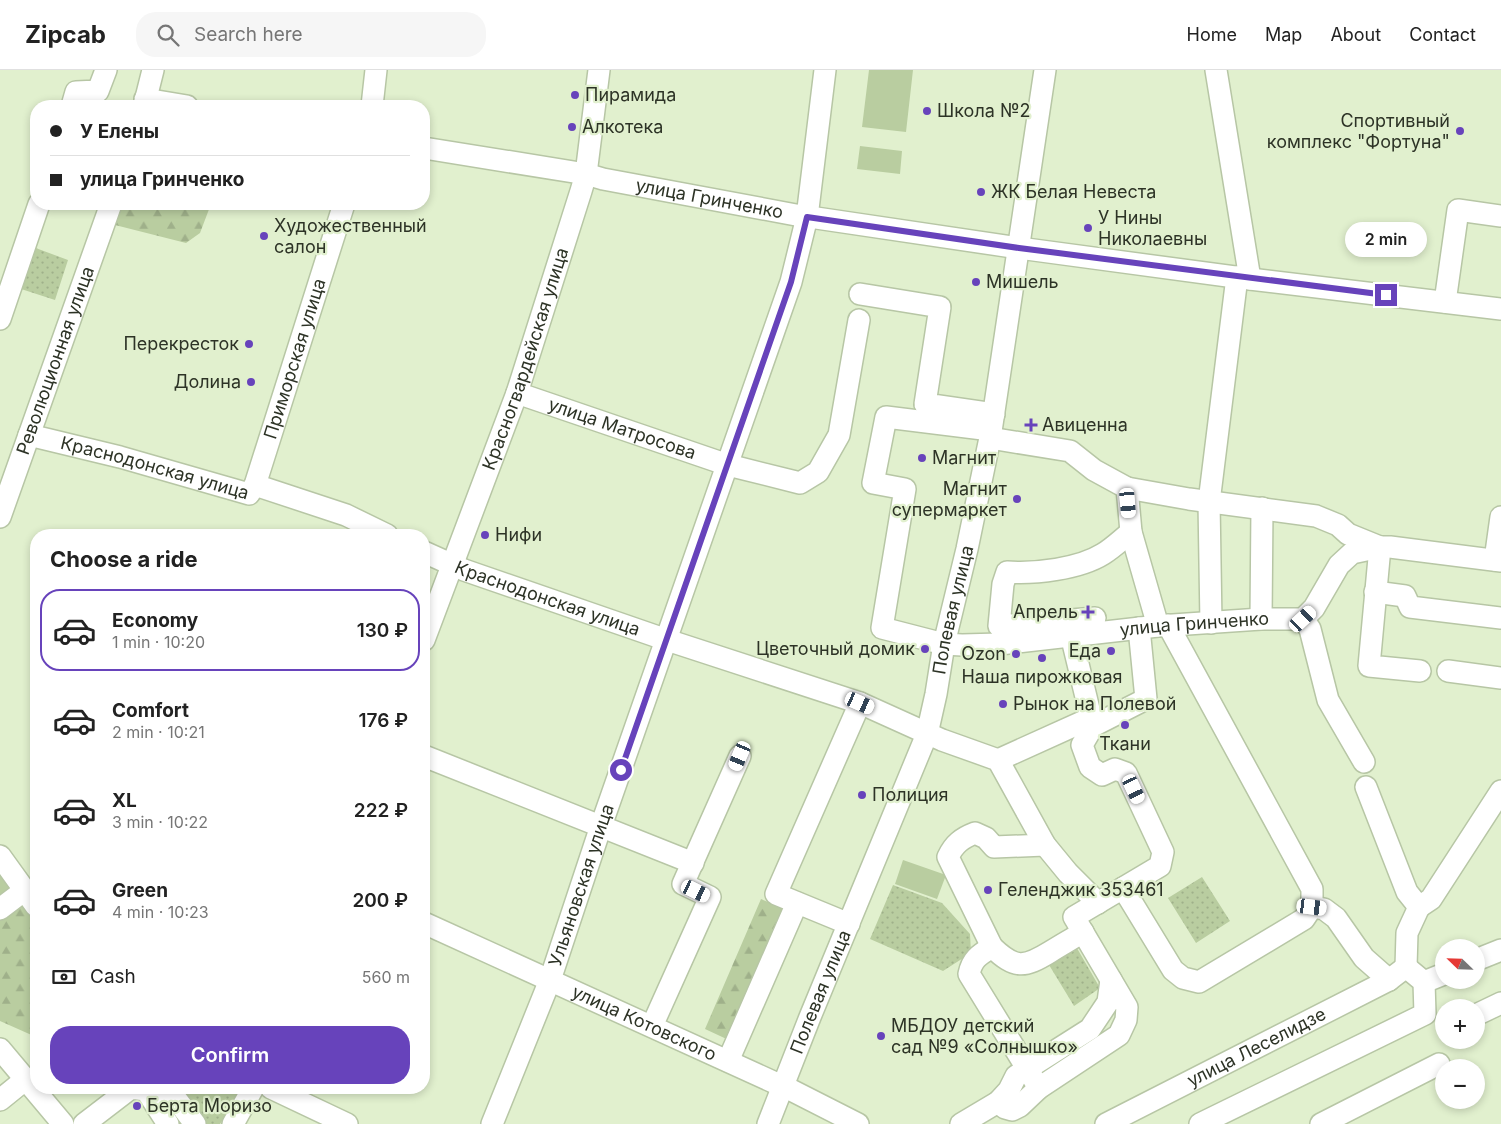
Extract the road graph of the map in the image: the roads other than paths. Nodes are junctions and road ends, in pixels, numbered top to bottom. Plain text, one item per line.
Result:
1 (106, 70) edge
2 (153, 70) edge
3 (376, 70) edge
4 (599, 70) edge
5 (825, 70) edge
6 (1045, 70) edge
7 (1216, 70) edge
8 (74, 100) edge
9 (146, 100) edge
10 (373, 100) edge
11 (430, 149) edge
12 (586, 174) junction
13 (37, 210) edge
14 (109, 210) edge
15 (342, 210) edge
16 (1501, 216) edge
17 (807, 217) junction
18 (1019, 248) junction
19 (1244, 278) junction
20 (860, 294) dead end
21 (1445, 302) junction
22 (1501, 309) edge
23 (0, 319) edge
24 (859, 320) dead end
25 (517, 393) junction
26 (992, 427) junction
27 (30, 435) junction
28 (728, 465) junction
29 (255, 485) junction
30 (1127, 488) junction
31 (1209, 502) junction
32 (1262, 508) junction
33 (0, 517) edge
34 (1501, 517) edge
35 (361, 529) edge
36 (1131, 532) junction
37 (1380, 547) junction
38 (430, 555) edge
39 (1498, 560) edge
40 (451, 566) junction
41 (1375, 592) junction
42 (1113, 616) dead end
43 (1501, 618) edge
44 (1261, 619) junction
45 (1303, 619) junction
46 (1211, 623) junction
47 (430, 624) edge
48 (1155, 626) junction
49 (1000, 635) junction
50 (1073, 635) junction
51 (667, 640) junction
52 (944, 644) junction
53 (1420, 671) dead end
54 (1448, 671) dead end
55 (1501, 678) edge
56 (860, 703) junction
57 (1092, 722) junction
58 (927, 734) junction
59 (740, 756) dead end
60 (430, 758) edge
61 (998, 760) junction
62 (1364, 762) dead end
63 (1366, 787) dead end
64 (1501, 792) edge
65 (601, 826) junction
66 (1045, 845) junction
67 (0, 856) edge
68 (693, 863) junction
69 (1123, 888) junction
70 (30, 897) edge
71 (30, 898) edge
72 (1098, 902) junction
73 (798, 903) junction
74 (1312, 907) junction
75 (1419, 907) junction
76 (0, 909) edge
77 (849, 924) junction
78 (430, 926) edge
79 (1083, 932) junction
80 (992, 947) junction
81 (1501, 950) edge
82 (1485, 956) edge
83 (1406, 967) junction
84 (1435, 978) edge
85 (550, 980) junction
86 (1111, 980) junction
87 (1389, 980) junction
88 (1424, 982) junction
89 (1501, 1003) edge
90 (1485, 1011) edge
91 (652, 1026) junction
92 (0, 1049) edge
93 (728, 1061) junction
94 (1435, 1066) edge
95 (1027, 1069) junction
96 (26, 1079) junction
97 (30, 1084) edge
98 (783, 1087) junction
99 (1039, 1088) junction
100 (39, 1094) edge
101 (123, 1094) edge
102 (149, 1094) edge
103 (172, 1094) edge
104 (250, 1094) edge
105 (284, 1094) edge
106 (0, 1100) edge
107 (1006, 1111) edge
108 (64, 1124) edge
109 (84, 1124) edge
110 (168, 1124) edge
111 (195, 1124) edge
112 (233, 1124) edge
113 (347, 1124) edge
114 (492, 1124) edge
115 (768, 1124) edge
116 (858, 1124) edge
117 (961, 1124) edge
118 (1106, 1124) edge
119 (1200, 1124) edge
120 (1321, 1124) edge

1 - 8 street
2 - 9 street
3 - 10 street
4 - 12 street, Красногвардейская улица
5 - 17 street, Ульяновская улица
6 - 18 street, Полевая улица
7 - 19 street
11 - 12 street, улица Гринченко
12 - 17 street, улица Гринченко
12 - 25 street, Красногвардейская улица
13 - 23 street
14 - 27 street, Революционная улица
15 - 29 street, Приморская улица
16 - 21 street
17 - 18 street, улица Гринченко
17 - 28 street, Ульяновская улица
18 - 19 street, улица Гринченко
18 - 26 street, Полевая улица
19 - 21 street, улица Гринченко
19 - 31 street
20 - 26 street
21 - 22 street, улица Гринченко
24 - 28 street, улица Матросова
25 - 28 street, улица Матросова
25 - 40 street, Красногвардейская улица
26 - 30 street
26 - 52 street, Полевая улица
26 - 52 street, улица Гринченко
27 - 29 street, Краснодонская улица
27 - 33 street, Революционная улица
28 - 51 street, Ульяновская улица
29 - 35 street, Краснодонская улица
30 - 31 street
30 - 36 street
31 - 32 street
31 - 46 street
32 - 37 street
32 - 44 street
34 - 39 street
36 - 48 street
36 - 49 street
37 - 39 street
37 - 41 street
37 - 45 street
38 - 40 street, Краснодонская улица
40 - 47 street, Красногвардейская улица
40 - 51 street, Краснодонская улица
41 - 43 street
41 - 53 street
42 - 49 street
44 - 45 street, улица Гринченко
44 - 46 street, улица Гринченко
45 - 62 street
46 - 48 street, улица Гринченко
48 - 50 street, улица Гринченко
48 - 57 street
48 - 74 street
49 - 50 street, улица Гринченко
49 - 52 street, улица Гринченко
50 - 57 street
51 - 56 street, Краснодонская улица
51 - 65 street, Ульяновская улица
52 - 58 street, Полевая улица
54 - 55 street
56 - 58 street, Краснодонская улица
56 - 73 street
57 - 61 street
57 - 69 street
58 - 61 street, Краснодонская улица
58 - 77 street, Полевая улица
59 - 68 street
60 - 65 street
61 - 66 street
63 - 75 street
64 - 75 street
65 - 68 street
65 - 85 street, Ульяновская улица
66 - 72 street
66 - 80 street
67 - 70 street
68 - 91 street
69 - 72 street
69 - 74 street
71 - 76 street
72 - 79 street
73 - 77 street
73 - 93 street
74 - 87 street
75 - 83 street
77 - 98 street, Полевая улица
78 - 85 street, улица Котовского
79 - 80 street
79 - 86 street
80 - 95 street
81 - 82 street
83 - 87 street, улица Леселидзе
83 - 88 street
84 - 88 street
85 - 91 street, улица Котовского
85 - 114 street, Ульяновская улица
86 - 95 street
86 - 99 street
87 - 118 street, улица Леселидзе
88 - 119 street
89 - 90 street
91 - 93 street, улица Котовского
92 - 96 street
93 - 98 street, улица Котовского
94 - 120 street
95 - 99 street
95 - 107 street
96 - 97 street
96 - 106 street
98 - 115 street, Полевая улица
98 - 116 street, улица Котовского
99 - 107 street
100 - 108 street
101 - 109 street
102 - 110 street
103 - 111 street
104 - 112 street
105 - 113 street
107 - 117 street

